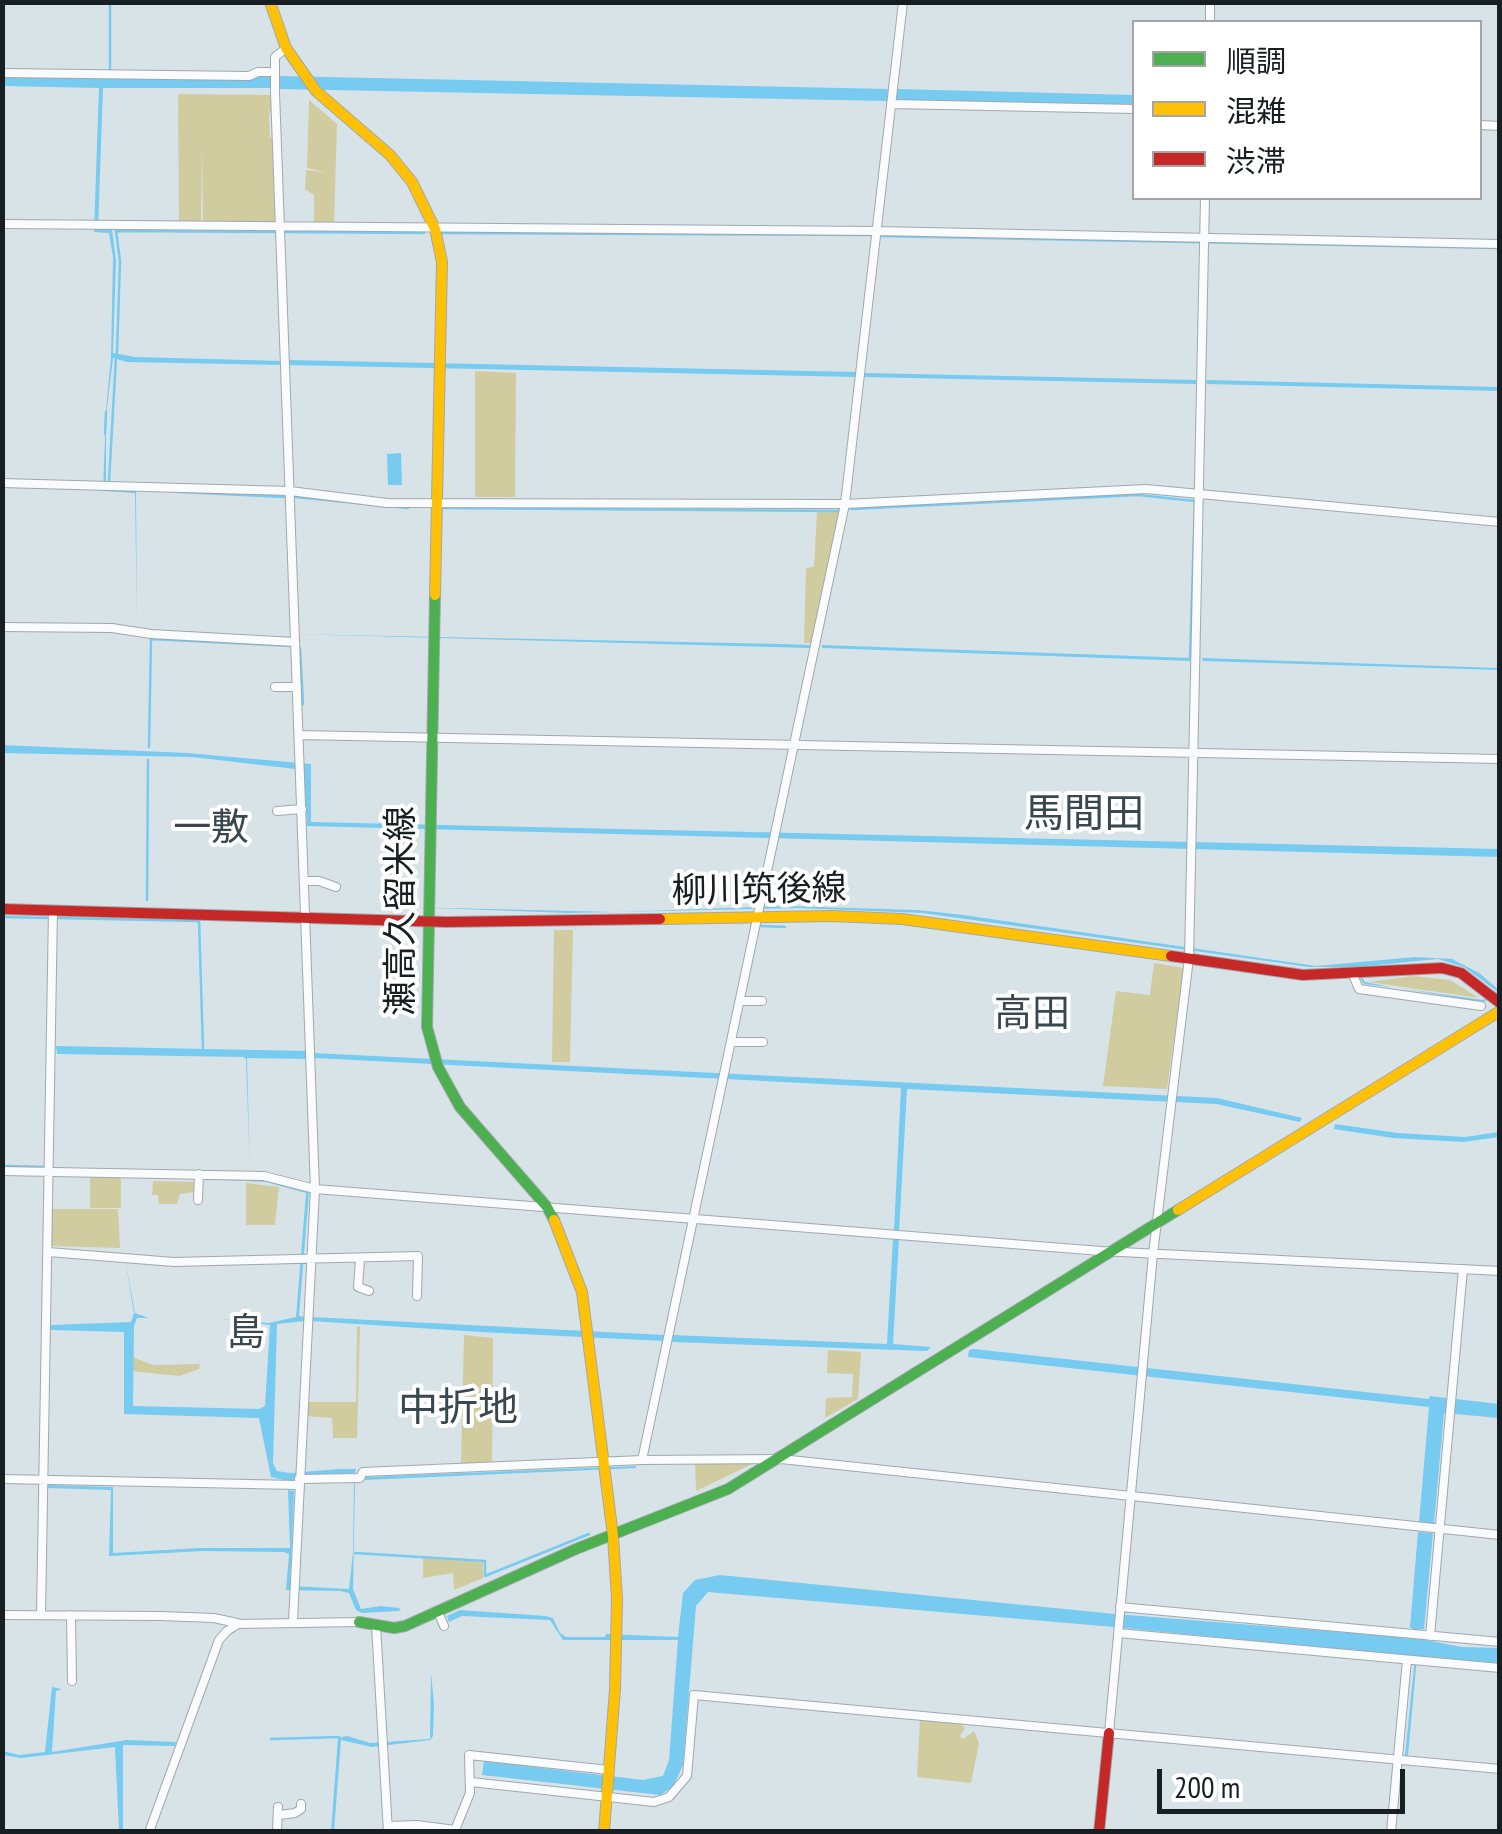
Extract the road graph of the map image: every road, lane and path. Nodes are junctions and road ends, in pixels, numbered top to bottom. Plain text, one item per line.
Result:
1 (270, 2) edge
2 (904, 2) edge
3 (286, 48) junction
4 (275, 72) junction
5 (2, 73) edge
6 (892, 104) junction
7 (1132, 109) edge
8 (1205, 200) edge
9 (2, 224) edge
10 (280, 228) junction
11 (434, 229) junction
12 (876, 232) junction
13 (1204, 238) junction
14 (1500, 244) edge
15 (2, 483) edge
16 (290, 491) junction
17 (1199, 494) junction
18 (438, 502) junction
19 (846, 504) junction
20 (1500, 522) edge
21 (2, 627) edge
22 (296, 642) junction
23 (297, 687) junction
24 (275, 688) dead end
25 (299, 735) junction
26 (431, 738) junction
27 (794, 744) junction
28 (1193, 752) junction
29 (1500, 759) edge
30 (302, 809) junction
31 (277, 811) dead end
32 (304, 881) junction
33 (336, 887) dead end
34 (2, 909) edge
35 (53, 910) junction
36 (428, 912) junction
37 (758, 917) junction
38 (306, 918) junction
39 (1189, 958) junction
40 (1352, 975) junction
41 (740, 1001) junction
42 (762, 1001) dead end
43 (1500, 1004) edge
44 (1481, 1006) dead end
45 (1500, 1012) edge
46 (732, 1042) junction
47 (762, 1042) dead end
48 (2, 1171) edge
49 (50, 1172) junction
50 (199, 1174) junction
51 (315, 1189) junction
52 (198, 1200) dead end
53 (547, 1207) junction
54 (694, 1218) junction
55 (1156, 1222) junction
56 (48, 1252) junction
57 (1109, 1252) junction
58 (1153, 1254) junction
59 (311, 1257) junction
60 (360, 1259) junction
61 (1463, 1269) junction
62 (1500, 1271) edge
63 (369, 1291) dead end
64 (418, 1296) dead end
65 (781, 1459) junction
66 (642, 1460) junction
67 (604, 1466) junction
68 (2, 1480) edge
69 (43, 1480) junction
70 (299, 1482) junction
71 (1130, 1496) junction
72 (1439, 1529) junction
73 (1500, 1535) edge
74 (613, 1536) junction
75 (1120, 1610) junction
76 (438, 1612) junction
77 (2, 1615) edge
78 (41, 1615) junction
79 (71, 1616) junction
80 (293, 1621) junction
81 (358, 1622) joint
82 (238, 1624) junction
83 (376, 1626) junction
84 (444, 1626) dead end
85 (1118, 1631) junction
86 (1430, 1636) junction
87 (1500, 1642) edge
88 (1407, 1660) junction
89 (1500, 1668) edge
90 (72, 1681) dead end
91 (1109, 1733) junction
92 (1398, 1759) junction
93 (1500, 1768) edge
94 (609, 1771) junction
95 (471, 1782) junction
96 (607, 1796) junction
97 (301, 1804) dead end
98 (388, 1829) edge
99 (149, 1832) edge
100 (277, 1832) edge
101 (604, 1832) edge
102 (1100, 1832) edge
103 (1391, 1832) edge

1 - 3 main road, 瀬高久留米線
2 - 6 street
3 - 4 street
3 - 11 main road, 瀬高久留米線
4 - 5 street
4 - 10 street
6 - 7 street
6 - 12 street
8 - 13 street
9 - 10 street
10 - 11 street
10 - 16 street
11 - 12 street
11 - 18 main road, 瀬高久留米線
12 - 13 street
12 - 19 street
13 - 14 street
13 - 17 street
15 - 16 street
16 - 18 street
16 - 22 street
17 - 19 street
17 - 20 street
17 - 28 street
18 - 19 street
18 - 26 main road, 瀬高久留米線
19 - 27 street
21 - 22 street
22 - 23 street
23 - 24 street
23 - 25 street
25 - 26 street
25 - 30 street
26 - 27 street
26 - 36 main road, 瀬高久留米線
27 - 28 street
27 - 37 street
28 - 29 street
28 - 39 street
30 - 31 street
30 - 32 street
32 - 33 street
32 - 38 street
34 - 35 main road, 柳川筑後線
35 - 38 main road, 柳川筑後線
35 - 49 street
36 - 37 main road, 柳川筑後線
36 - 38 main road, 柳川筑後線
36 - 53 main road, 瀬高久留米線
37 - 39 main road, 柳川筑後線
37 - 41 street
38 - 51 street
39 - 40 main road, 柳川筑後線
39 - 55 street
40 - 43 main road, 柳川筑後線
40 - 44 street
41 - 42 street
41 - 46 street
45 - 55 main road
46 - 47 street
46 - 54 street
48 - 49 street
49 - 50 street
49 - 56 street
50 - 51 street
50 - 52 street
51 - 53 street
51 - 59 street
53 - 54 street
53 - 67 main road, 瀬高久留米線
54 - 57 street
54 - 66 street
55 - 57 main road
55 - 58 street
56 - 59 street
56 - 69 street
57 - 58 street
57 - 65 main road
58 - 61 street
58 - 71 street
59 - 60 street
59 - 70 street
60 - 63 street
60 - 64 street
61 - 62 street
61 - 72 street
65 - 66 street
65 - 71 street
65 - 74 main road
66 - 67 street
67 - 70 street
67 - 74 main road, 瀬高久留米線
68 - 69 street
69 - 70 street
69 - 78 street
70 - 80 street
71 - 72 street
71 - 75 street
72 - 73 street
72 - 86 street
74 - 76 main road
74 - 94 main road, 瀬高久留米線
75 - 85 street
75 - 86 street
76 - 83 main road
76 - 84 street
77 - 78 street
78 - 79 street
79 - 82 street
79 - 90 street
80 - 81 street
80 - 82 street
81 - 83 main road
82 - 99 street
83 - 98 street
85 - 88 street
85 - 91 street
86 - 87 street
88 - 89 street
88 - 92 street
91 - 92 street
91 - 96 street
91 - 102 main road
92 - 93 street
92 - 103 street
94 - 95 street
94 - 96 main road, 瀬高久留米線
95 - 96 street
95 - 98 street
96 - 101 main road, 瀬高久留米線
97 - 100 street

